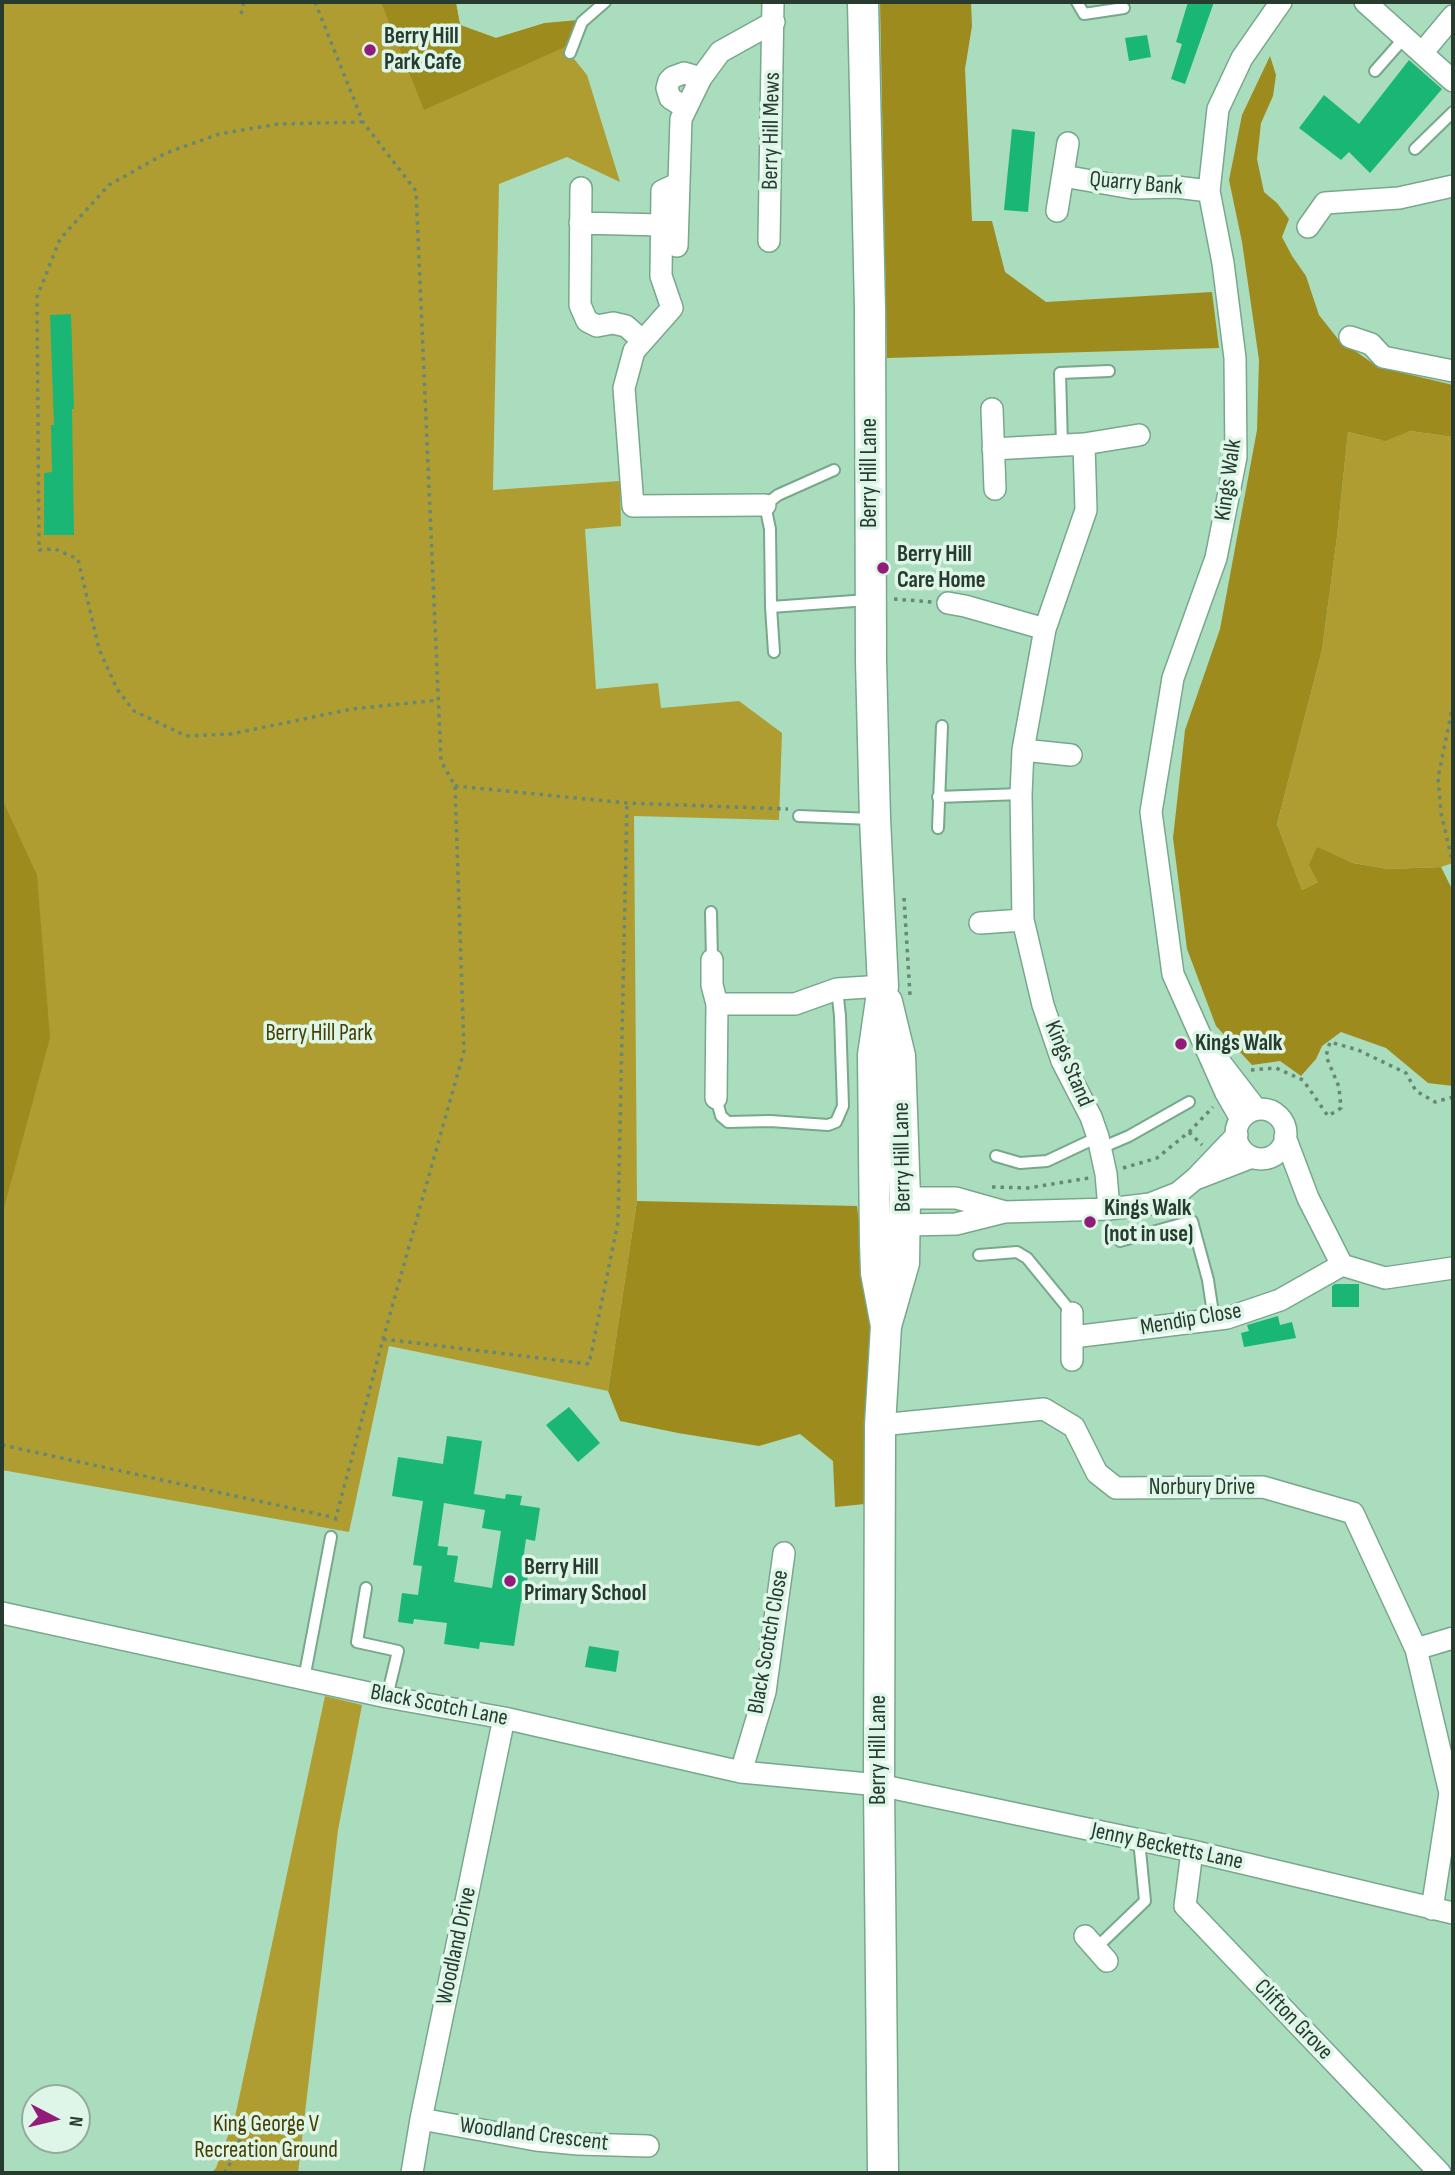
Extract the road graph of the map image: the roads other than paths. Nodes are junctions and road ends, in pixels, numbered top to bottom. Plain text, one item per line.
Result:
1 (605, 2) edge
2 (863, 2) edge
3 (1077, 2) edge
4 (1280, 2) edge
5 (1365, 2) edge
6 (1124, 8) dead end
7 (774, 12) edge
8 (1453, 16) edge
9 (1405, 37) junction
10 (570, 53) dead end
11 (1422, 53) junction
12 (1375, 71) dead end
13 (1453, 80) edge
14 (1453, 112) edge
15 (1068, 143) dead end
16 (1415, 149) dead end
17 (1063, 176) junction
18 (679, 183) junction
19 (1453, 186) edge
20 (581, 188) dead end
21 (1209, 191) junction
22 (1057, 211) dead end
23 (580, 223) junction
24 (662, 225) junction
25 (1308, 227) dead end
26 (769, 241) dead end
27 (677, 246) dead end
28 (1369, 338) dead end
29 (643, 341) junction
30 (1110, 371) dead end
31 (1453, 371) edge
32 (992, 409) dead end
33 (1139, 435) dead end
34 (1084, 444) junction
35 (1062, 445) junction
36 (993, 449) junction
37 (834, 470) dead end
38 (995, 489) dead end
39 (765, 505) junction
40 (871, 600) junction
41 (948, 603) road end
42 (771, 607) junction
43 (1045, 629) junction
44 (774, 652) dead end
45 (942, 726) dead end
46 (1023, 750) junction
47 (1071, 755) dead end
48 (1021, 794) junction
49 (938, 797) junction
50 (799, 813) road end
51 (875, 819) junction
52 (938, 828) dead end
53 (711, 912) dead end
54 (1023, 920) junction
55 (980, 923) dead end
56 (712, 960) joint
57 (883, 986) junction
58 (837, 989) junction
59 (717, 1004) junction
60 (716, 1098) joint
61 (1189, 1102) dead end
62 (1245, 1121) junction
63 (1285, 1137) junction
64 (1099, 1142) junction
65 (996, 1156) dead end
66 (1261, 1157) junction
67 (1196, 1178) junction
68 (1308, 1198) junction
69 (1109, 1209) junction
70 (893, 1213) junction
71 (1120, 1241) dead end
72 (979, 1255) dead end
73 (1342, 1265) junction
74 (1453, 1268) edge
75 (1072, 1313) joint
76 (1214, 1320) junction
77 (1073, 1337) junction
78 (1072, 1360) dead end
79 (880, 1425) junction
80 (331, 1537) road end
81 (784, 1553) dead end
82 (366, 1588) dead end
83 (2, 1613) edge
84 (1453, 1638) edge
85 (1416, 1649) junction
86 (304, 1679) junction
87 (387, 1697) junction
88 (505, 1718) junction
89 (741, 1772) junction
90 (879, 1785) junction
91 (1139, 1840) junction
92 (1192, 1851) junction
93 (1443, 1911) edge
94 (1096, 1949) dead end
95 (421, 2119) junction
96 (648, 2146) dead end
97 (412, 2173) edge
98 (883, 2173) edge
99 (1440, 2173) edge

1 - 10 lane
2 - 40 street, Berry Hill Lane
3 - 6 lane
4 - 21 street, Kings Walk
5 - 9 street
7 - 18 street, Berry Hill Mews
7 - 26 street, Berry Hill Mews
8 - 11 street
9 - 11 street
9 - 12 lane
11 - 13 street
14 - 16 lane
15 - 17 street, Quarry Bank
17 - 21 street, Quarry Bank
17 - 22 street, Quarry Bank
18 - 24 street
18 - 27 street, Berry Hill Mews
19 - 25 street
20 - 23 street
21 - 62 street, Kings Walk
23 - 24 street
23 - 29 street
24 - 29 street
28 - 31 street
29 - 39 street
30 - 35 lane
32 - 36 street
33 - 34 street
34 - 35 street
34 - 43 street, Kings Stand
35 - 36 street
36 - 38 street
37 - 39 lane
39 - 42 lane
40 - 42 lane
40 - 51 street, Berry Hill Lane
41 - 43 street
42 - 44 lane
43 - 46 street, Kings Stand
45 - 49 lane
46 - 47 street
46 - 48 street, Kings Stand
48 - 49 lane
48 - 54 street, Kings Stand
49 - 52 lane
50 - 51 lane
51 - 57 street, Berry Hill Lane
53 - 56 lane
54 - 55 street
54 - 64 street, Kings Stand
56 - 59 street
57 - 58 street
57 - 70 street, Berry Hill Lane
58 - 59 street
58 - 60 lane
59 - 60 street
61 - 64 lane
62 - 63 street
62 - 66 street
62 - 67 street
63 - 66 street
63 - 68 street
64 - 65 lane
64 - 69 street, Kings Stand
66 - 67 street
66 - 68 street
67 - 69 street
68 - 73 street
69 - 70 street
70 - 79 street, Berry Hill Lane
71 - 76 lane
72 - 75 lane
73 - 74 street
73 - 76 street, Mendip Close
75 - 77 street
76 - 77 street, Mendip Close
77 - 78 street
79 - 85 street, Norbury Drive
79 - 90 street, Berry Hill Lane
80 - 86 lane
81 - 89 street, Black Scotch Close
82 - 87 lane
83 - 86 street, Black Scotch Lane
84 - 85 street
85 - 93 street, Norbury Drive
86 - 87 street, Black Scotch Lane
87 - 88 street, Black Scotch Lane
88 - 89 street, Black Scotch Lane
88 - 95 street, Woodland Drive
89 - 90 street, Black Scotch Lane
90 - 91 street, Jenny Becketts Lane
90 - 98 street, Berry Hill Lane
91 - 92 street, Jenny Becketts Lane
91 - 94 lane
92 - 93 street, Jenny Becketts Lane
92 - 99 street, Clifton Grove
95 - 96 street, Woodland Crescent
95 - 97 street, Woodland Drive

